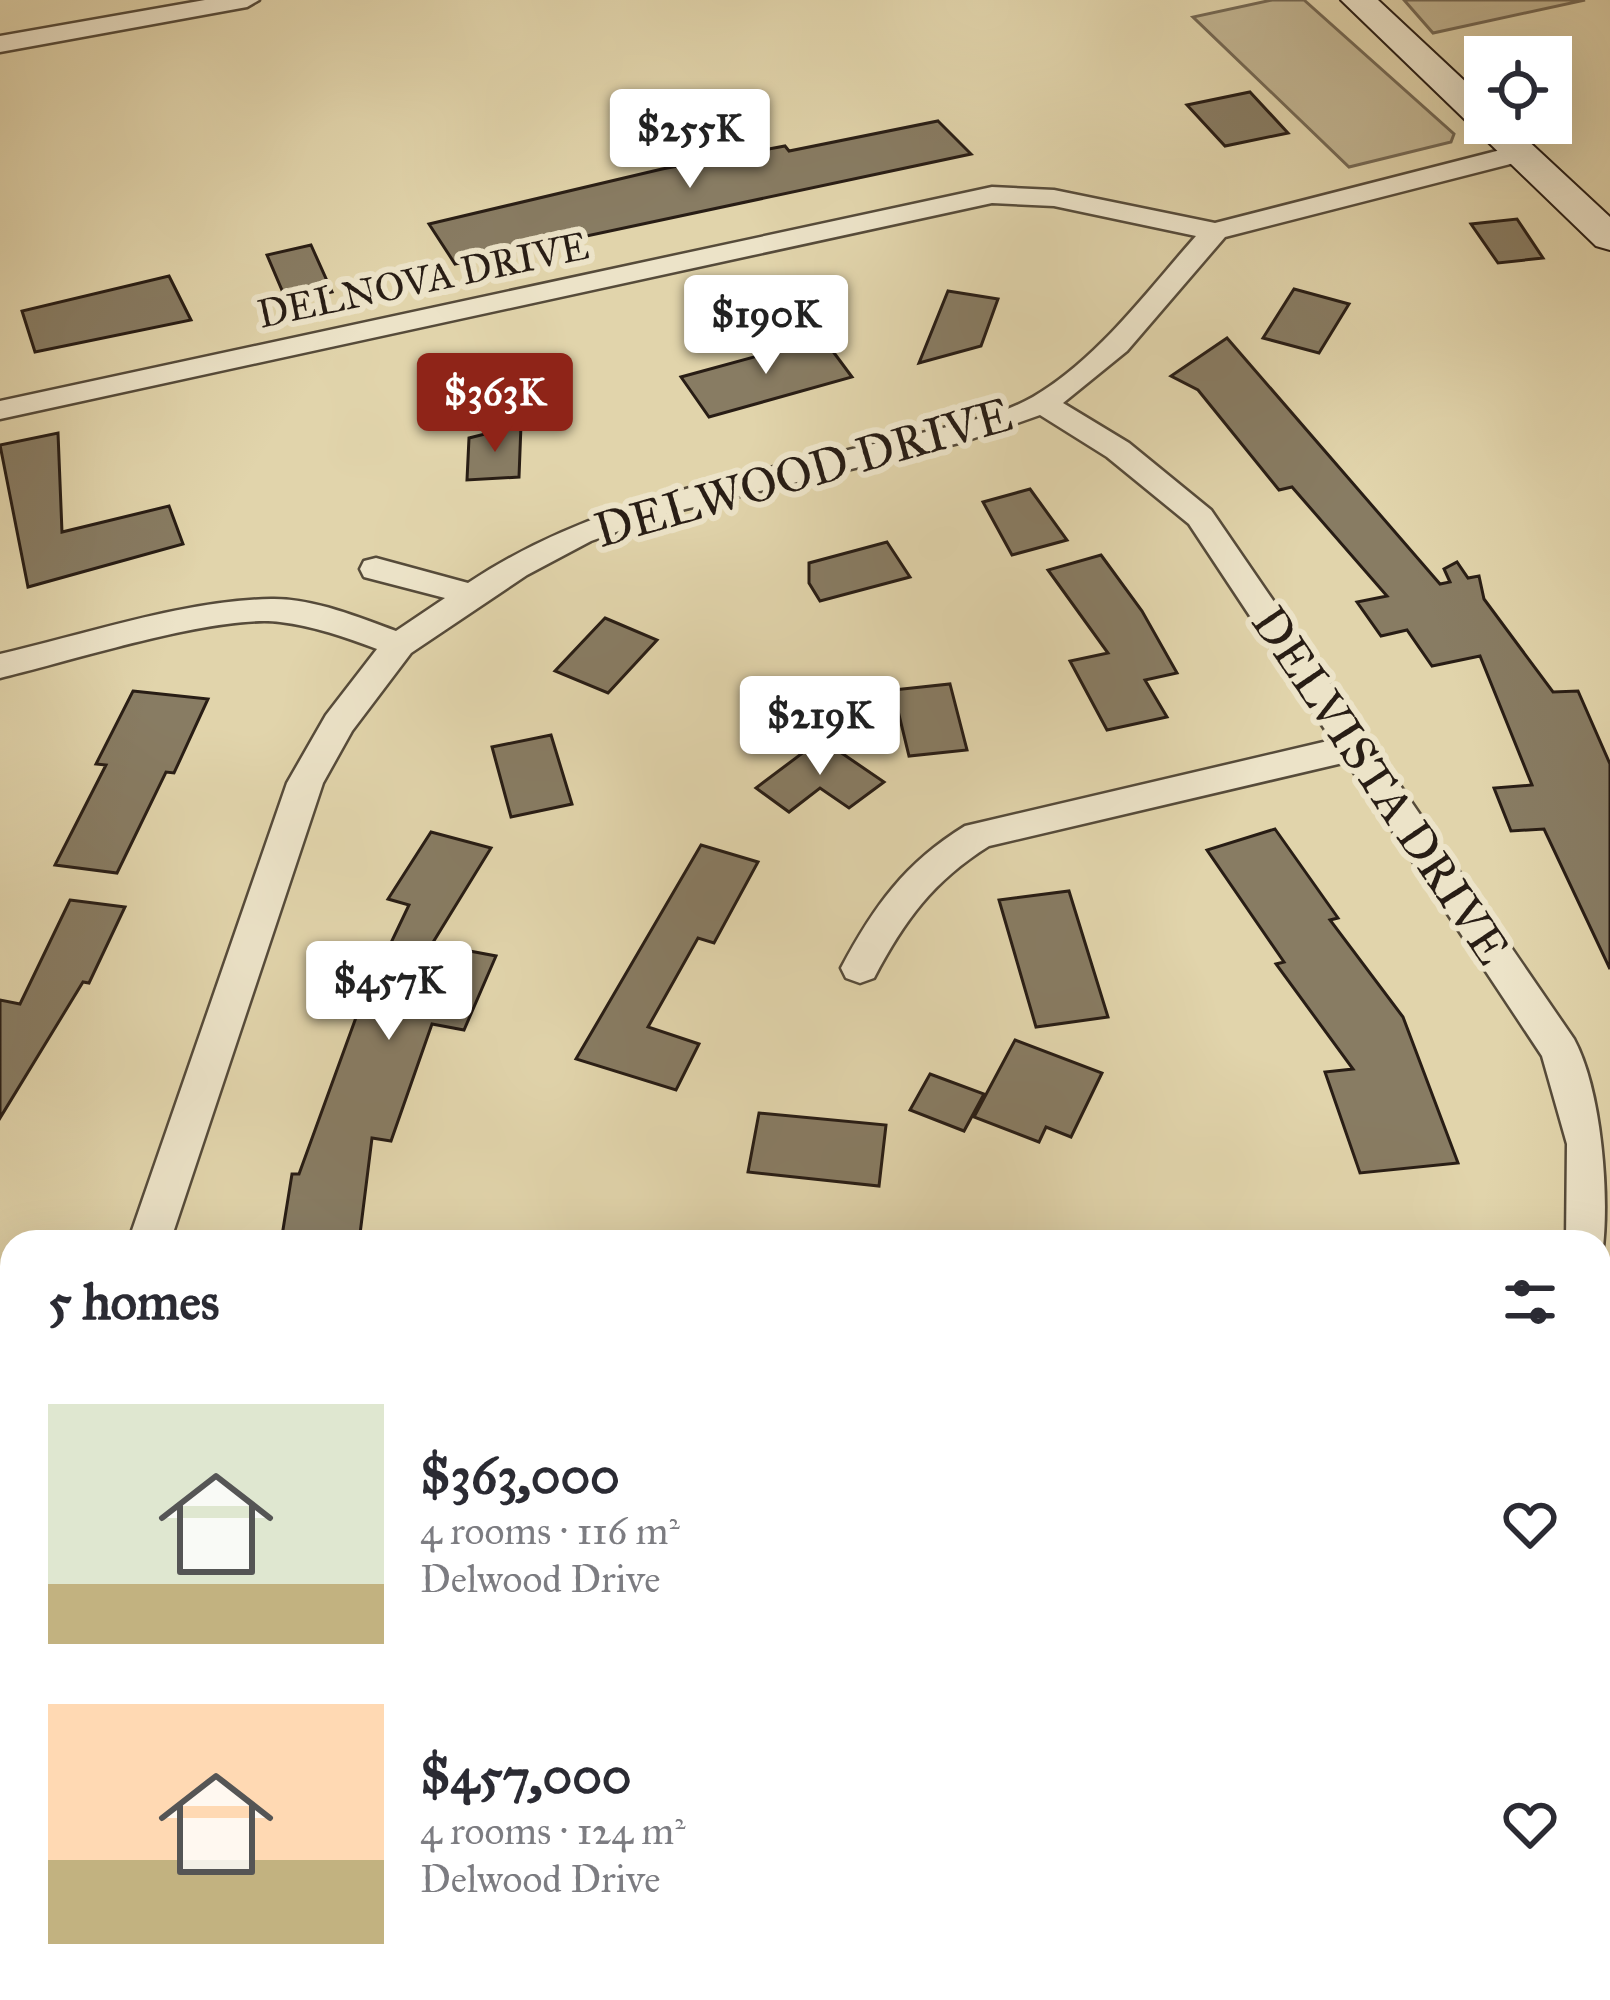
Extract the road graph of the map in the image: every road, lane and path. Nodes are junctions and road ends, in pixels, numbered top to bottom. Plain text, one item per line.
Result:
1 (247, 0) edge
2 (1358, 0) edge
3 (0, 44) edge
4 (1464, 101) edge
5 (1510, 144) edge
6 (1520, 153) junction
7 (1215, 231) junction
8 (1610, 238) edge
9 (1043, 404) junction
10 (0, 410) edge
11 (376, 568) dead end
12 (473, 595) junction
13 (399, 645) junction
14 (0, 665) edge
15 (1354, 748) junction
16 (860, 968) dead end
17 (153, 1230) edge
18 (1588, 1230) edge

1 - 3 street
2 - 4 street
5 - 6 street
6 - 7 street
6 - 8 street
7 - 9 street, DELWOOD DRIVE
7 - 10 street, DELNOVA DRIVE
9 - 12 street, DELWOOD DRIVE
9 - 15 street, DELVISTA DRIVE
11 - 12 street
12 - 13 street, DELWOOD DRIVE
13 - 14 street
13 - 17 street, DELWOOD DRIVE
15 - 16 street
15 - 18 street, DELVISTA DRIVE

